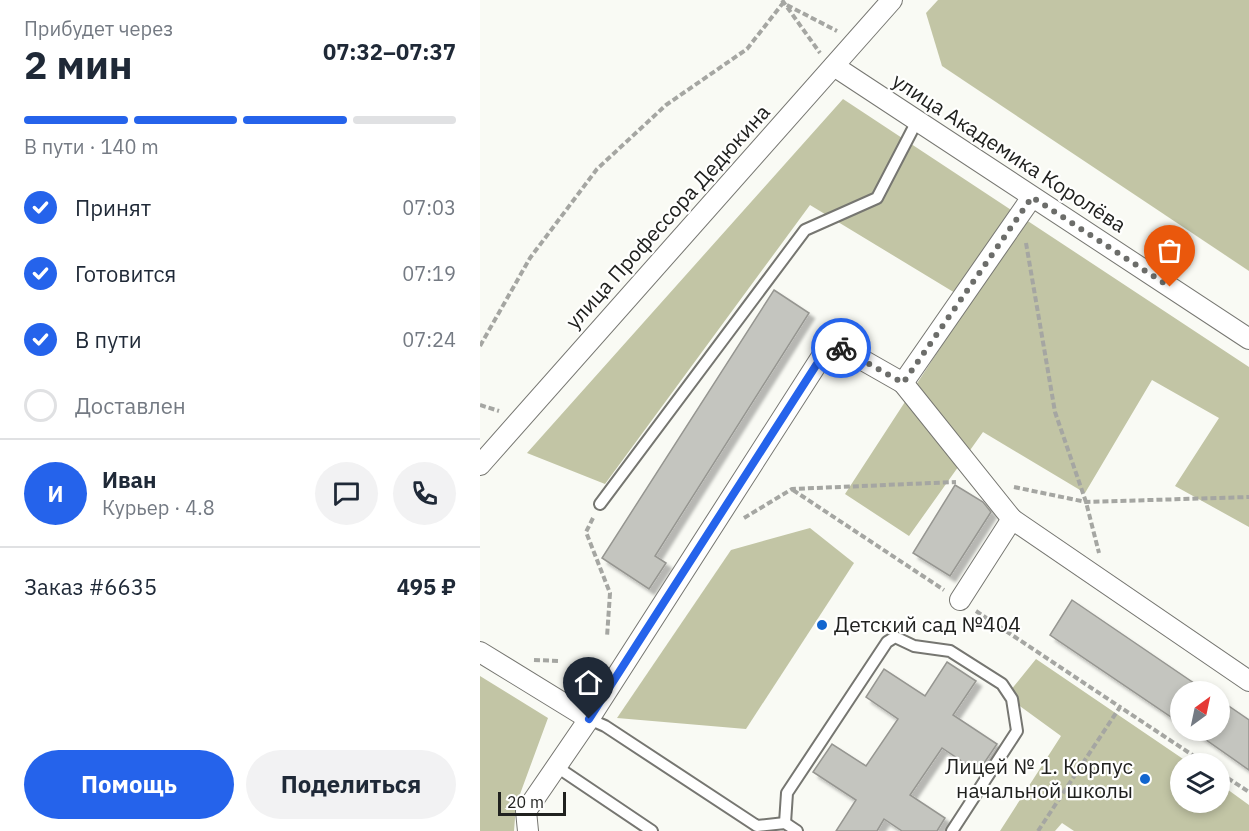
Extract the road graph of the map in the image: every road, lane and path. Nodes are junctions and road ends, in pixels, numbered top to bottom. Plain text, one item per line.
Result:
1 (892, 0) edge
2 (782, 2) edge
3 (842, 34) dead end
4 (828, 61) junction
5 (917, 121) junction
6 (1026, 205) junction
7 (1249, 339) edge
8 (480, 346) edge
9 (903, 383) junction
10 (480, 405) edge
11 (499, 411) dead end
12 (480, 465) edge
13 (982, 481) junction
14 (1249, 498) edge
15 (1086, 502) junction
16 (600, 504) joint
17 (742, 519) dead end
18 (1012, 519) junction
19 (1108, 586) junction
20 (960, 600) dead end
21 (607, 637) dead end
22 (480, 652) edge
23 (1249, 681) edge
24 (589, 719) junction
25 (1189, 753) edge
26 (556, 767) junction
27 (1230, 780) edge
28 (1249, 792) edge
29 (785, 823) junction
30 (528, 831) edge
31 (652, 831) edge
32 (797, 831) edge
33 (952, 831) edge
34 (1038, 831) edge

1 - 4 street, улица Профессора Дедюкина
2 - 3 path
2 - 4 path
2 - 8 path
4 - 5 street, улица Академика Королёва
4 - 12 street, улица Профессора Дедюкина
5 - 6 street, улица Академика Королёва
5 - 16 lane
6 - 7 street, улица Академика Королёва
6 - 9 street
6 - 15 path
9 - 13 street
9 - 24 street
10 - 11 path
13 - 15 path
13 - 17 path
13 - 18 street
14 - 15 path
15 - 19 path
16 - 21 path
18 - 19 street
18 - 20 street
19 - 23 street
22 - 24 street
24 - 26 street
24 - 29 lane
25 - 34 path
26 - 30 street
26 - 31 lane
27 - 28 path
29 - 32 lane
29 - 33 lane

